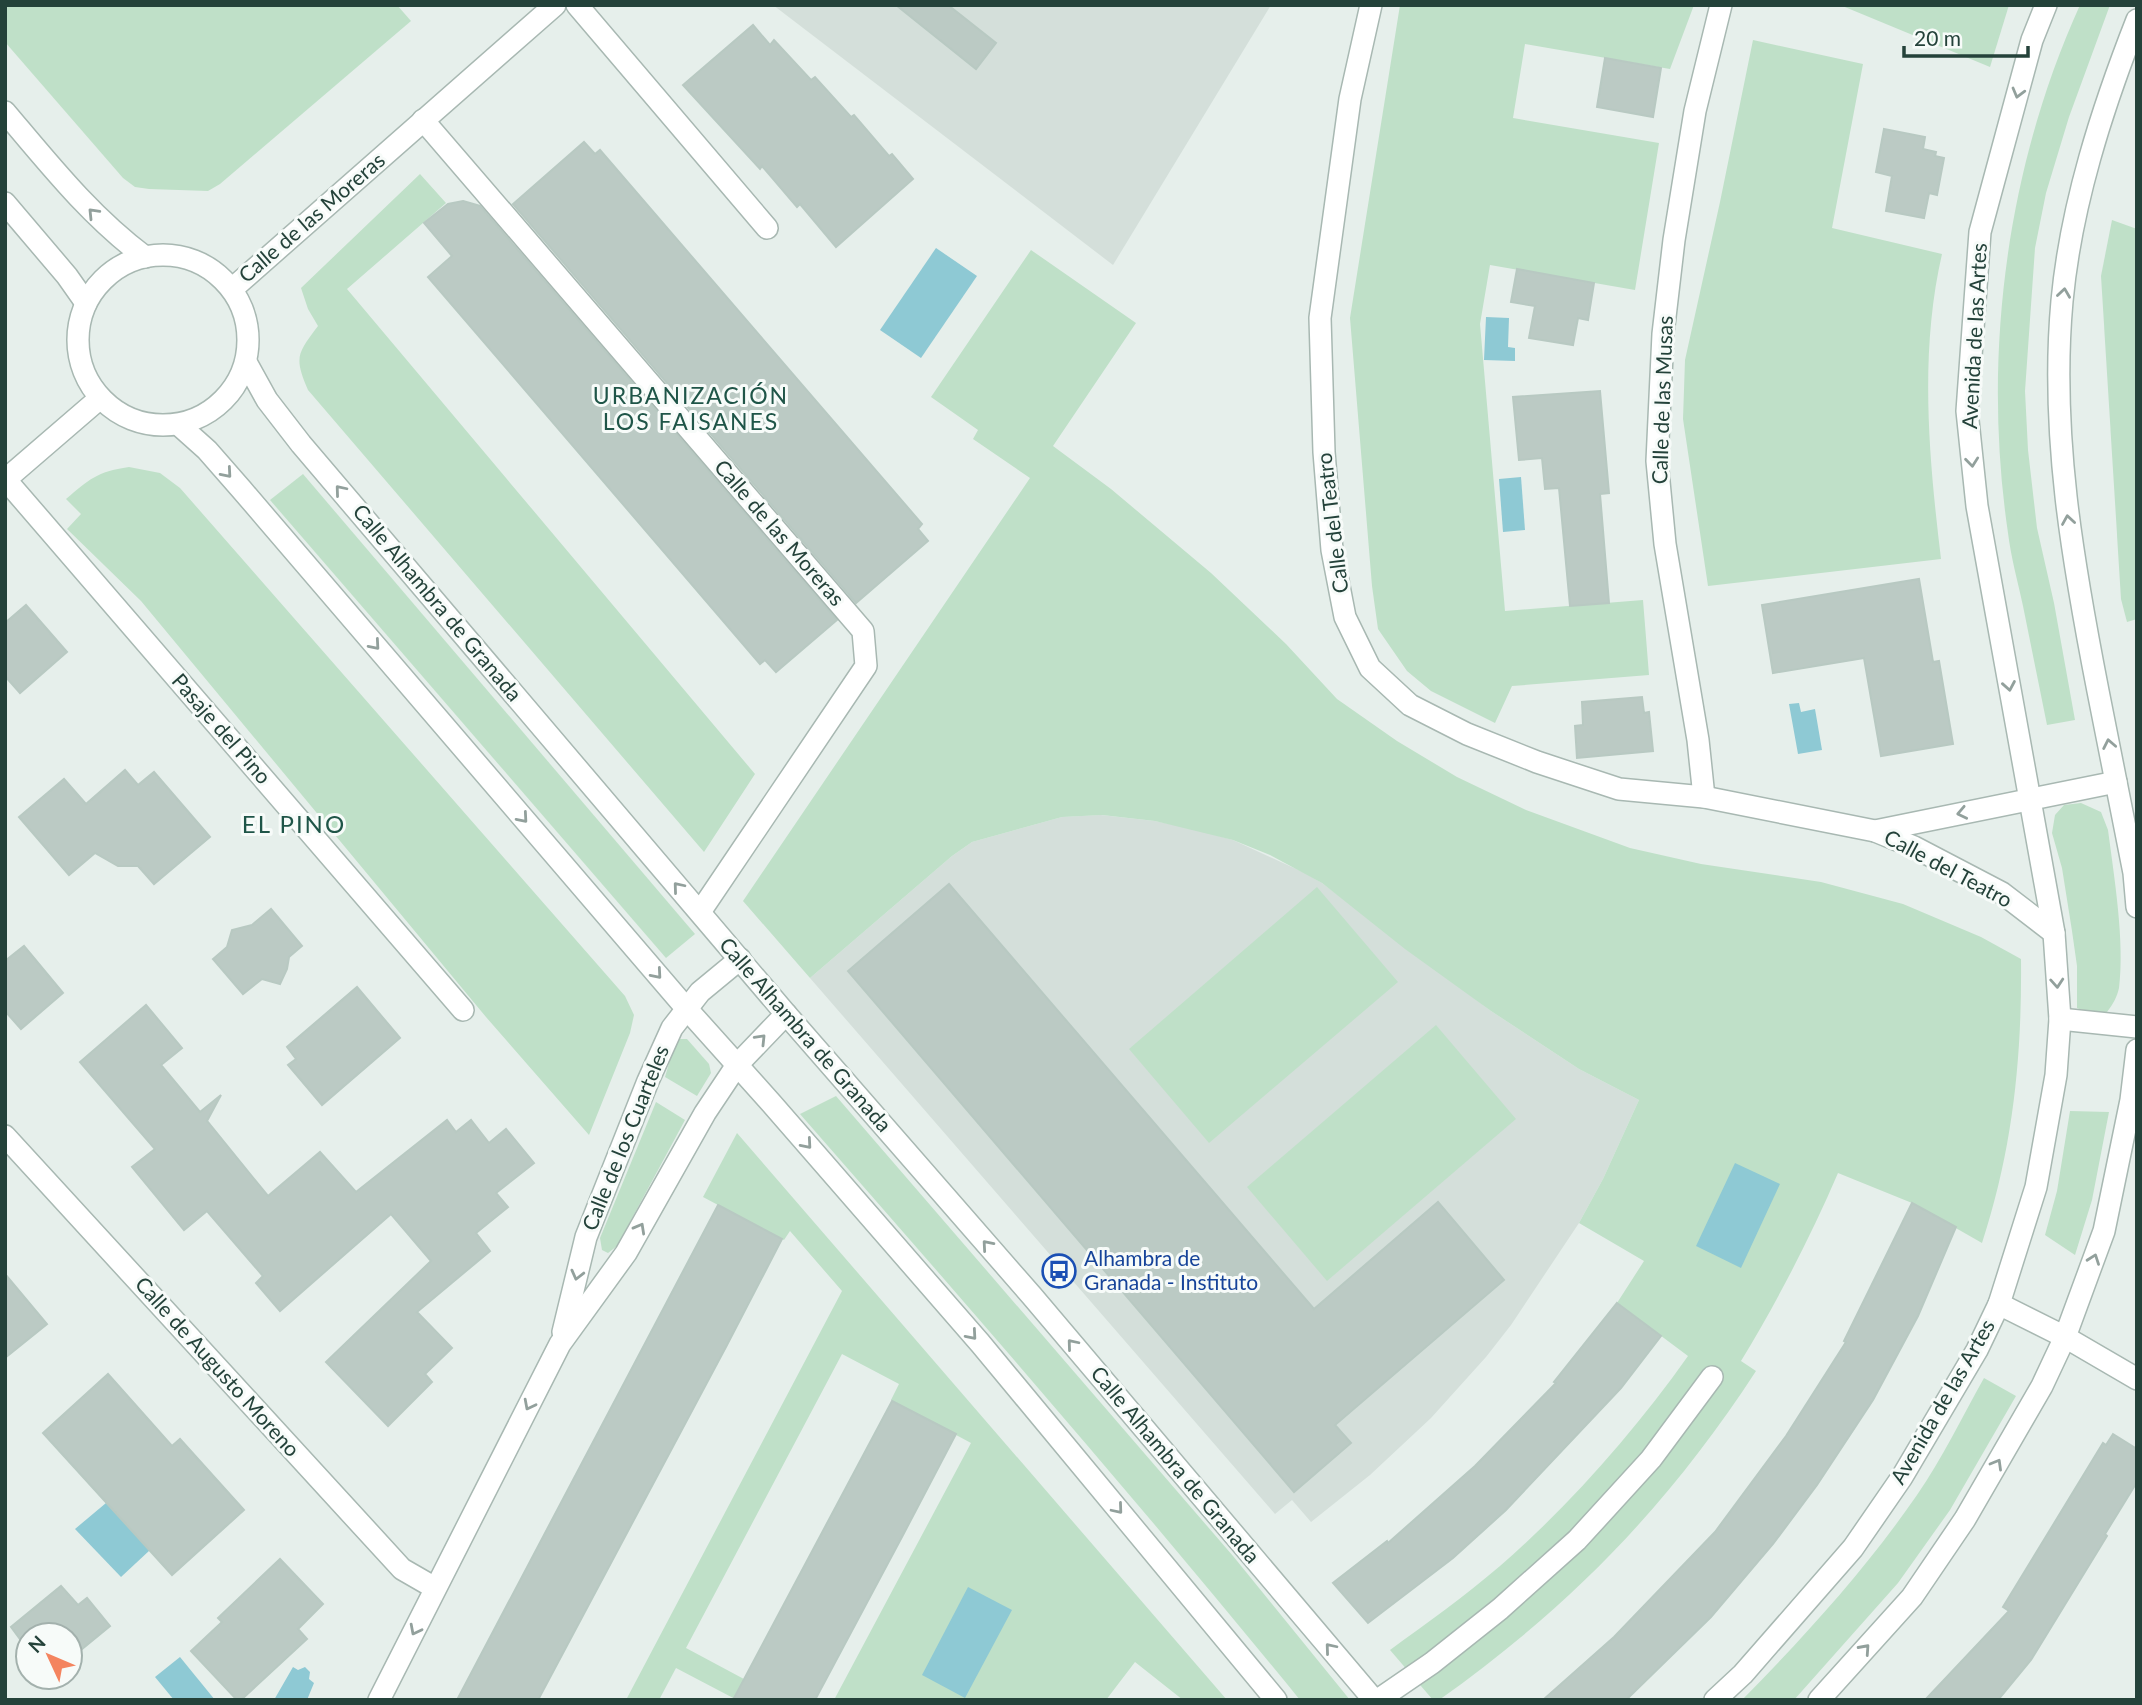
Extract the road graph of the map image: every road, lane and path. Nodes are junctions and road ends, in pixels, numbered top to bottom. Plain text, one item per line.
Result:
1 (555, 5) edge
2 (577, 5) edge
3 (1371, 5) edge
4 (1721, 5) edge
5 (2046, 5) edge
6 (2137, 20) edge
7 (5, 112) edge
8 (423, 120) junction
9 (5, 203) edge
10 (767, 228) dead end
11 (145, 257) junction
12 (232, 289) junction
13 (86, 303) junction
14 (246, 362) junction
15 (99, 399) junction
16 (179, 425) junction
17 (6, 480) edge
18 (2116, 782) junction
19 (1704, 797) junction
20 (2028, 798) junction
21 (1875, 831) junction
22 (2137, 907) edge
23 (699, 912) junction
24 (2054, 933) junction
25 (740, 959) junction
26 (686, 1009) junction
27 (463, 1010) dead end
28 (786, 1014) junction
29 (2060, 1019) junction
30 (2137, 1027) edge
31 (2137, 1050) edge
32 (737, 1065) junction
33 (5, 1136) edge
34 (1998, 1304) junction
35 (2065, 1337) junction
36 (560, 1344) junction
37 (1712, 1377) dead end
38 (2137, 1379) edge
39 (436, 1588) junction
40 (379, 1700) edge
41 (1276, 1700) edge
42 (1376, 1700) edge
43 (1715, 1700) edge
44 (1819, 1700) edge

1 - 8 street, Calle de las Moreras
2 - 10 street
3 - 19 street, Calle del Teatro
4 - 19 street, Calle de las Musas
5 -> 20 street, Avenida de las Artes
18 -> 6 street
11 -> 7 street
8 - 12 street, Calle de las Moreras
8 - 23 street, Calle de las Moreras
9 - 13 street
11 - 12 street
11 - 13 street
12 - 14 street
13 - 15 street
14 - 16 street
23 -> 14 street, Calle Alhambra de Granada
15 - 16 street
15 - 17 street
16 -> 26 street
17 - 27 street, Pasaje del Pino
18 - 20 street
18 - 22 street
19 - 21 street, Calle del Teatro
20 -> 21 street, Calle del Teatro
20 - 24 street, Avenida de las Artes
21 - 24 street, Calle del Teatro
23 - 25 street, Calle Alhambra de Granada
24 -> 29 street, Avenida de las Artes
25 - 26 street, Calle de los Cuarteles
25 - 28 street, Calle Alhambra de Granada
26 - 32 street
26 -> 36 street, Calle de los Cuarteles
32 -> 28 street, Calle de los Cuarteles
42 -> 28 street, Calle Alhambra de Granada
29 - 30 street
29 - 34 street, Avenida de las Artes
35 -> 31 street
36 -> 32 street, Calle de los Cuarteles
32 -> 41 street
33 - 39 street, Calle de Augusto Moreno
34 - 35 street
34 - 43 street, Avenida de las Artes
35 - 38 street
44 -> 35 street
36 -> 39 street, Calle de los Cuarteles
37 - 42 street, Calle Alhambra de Granada
39 -> 40 street, Calle de los Cuarteles

